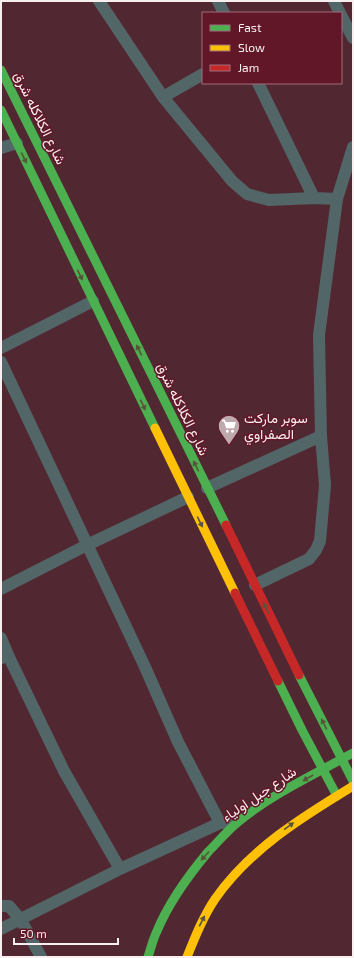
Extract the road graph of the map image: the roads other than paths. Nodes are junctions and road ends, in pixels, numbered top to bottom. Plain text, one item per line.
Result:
1 (99, 1) edge
2 (218, 1) edge
3 (334, 1) edge
4 (224, 12) edge
5 (339, 12) edge
6 (342, 18) edge
7 (353, 38) edge
8 (1, 70) edge
9 (202, 75) edge
10 (258, 84) edge
11 (163, 97) junction
12 (1, 110) edge
13 (17, 143) junction
14 (353, 147) edge
15 (1, 148) edge
16 (314, 198) junction
17 (336, 199) junction
18 (93, 301) junction
19 (1, 348) edge
20 (1, 362) edge
21 (321, 436) junction
22 (207, 488) junction
23 (188, 497) junction
24 (87, 545) junction
25 (255, 585) junction
26 (1, 589) edge
27 (1, 638) edge
28 (4, 656) edge
29 (353, 753) edge
30 (342, 759) junction
31 (323, 769) junction
32 (353, 780) edge
33 (353, 786) edge
34 (336, 796) junction
35 (238, 822) junction
36 (220, 823) junction
37 (120, 869) junction
38 (1, 906) edge
39 (21, 920) junction
40 (1, 929) edge
41 (41, 957) edge
42 (148, 957) edge
43 (187, 957) edge

1 - 11 street
2 - 4 street
3 - 5 street
6 - 7 street
22 -> 8 main road, شارع الكلاكله شرق
9 - 11 street
10 - 16 street
11 - 16 street
12 - 13 main road
13 - 15 street
13 -> 18 main road
14 - 17 street
16 - 17 street
17 - 21 street
18 - 19 street
18 -> 23 main road
20 - 24 street
21 - 22 street
21 - 25 street
22 - 25 main road, شارع الكلاكله شرق
23 - 24 street
23 -> 31 main road
24 - 26 street
24 - 36 street
30 -> 25 main road, شارع الكلاكله شرق
27 - 28 street
28 - 37 street
29 - 30 main road, شارع جبل اولياء
30 - 31 main road, شارع جبل اولياء
30 - 32 main road, شارع الكلاكله شرق
31 - 34 main road
31 -> 35 main road, شارع جبل اولياء
33 - 34 main road
43 -> 34 main road
35 - 36 street
35 -> 42 main road, شارع جبل اولياء
36 - 37 street
37 - 39 street
38 - 39 street
39 - 40 street
39 - 41 street

